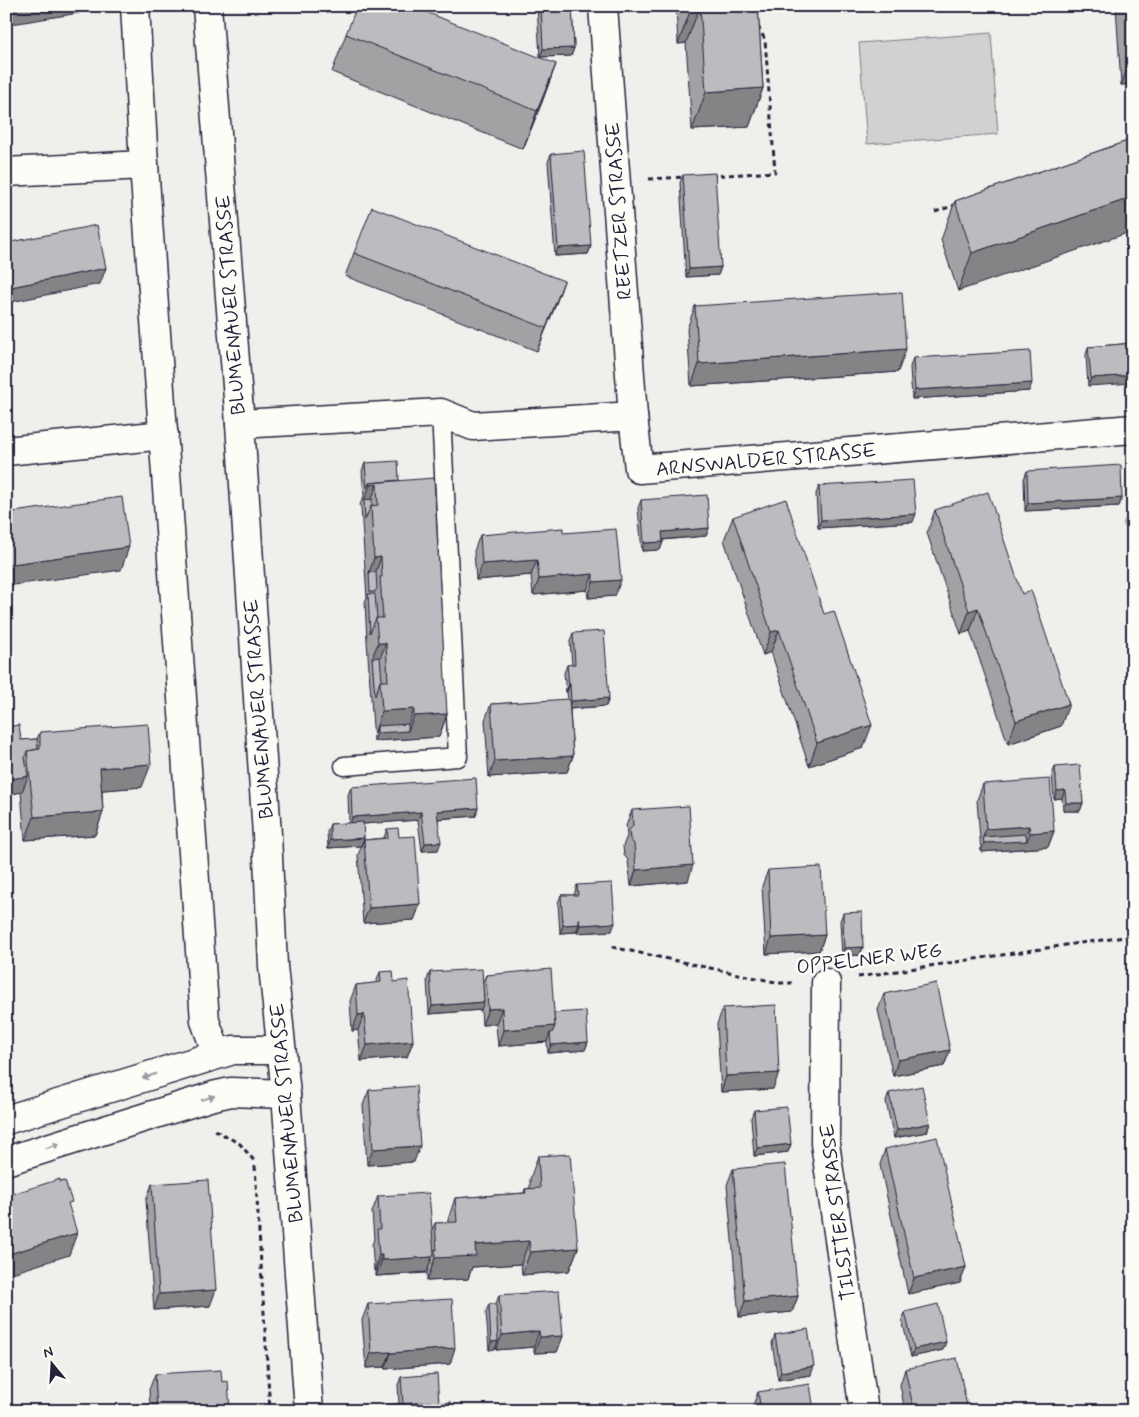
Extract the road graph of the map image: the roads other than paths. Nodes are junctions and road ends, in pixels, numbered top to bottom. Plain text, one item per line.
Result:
1 (135, 6) edge
2 (208, 6) edge
3 (603, 6) edge
4 (144, 165) junction
5 (6, 172) edge
6 (441, 412) junction
7 (633, 416) junction
8 (240, 424) junction
9 (1133, 429) edge
10 (164, 435) junction
11 (6, 451) edge
12 (344, 766) dead end
13 (826, 983) road end
14 (281, 1050) junction
15 (217, 1054) junction
16 (286, 1094) junction
17 (6, 1120) edge
18 (6, 1161) edge
19 (309, 1411) edge
20 (864, 1411) edge

1 - 4 street
2 - 8 street, BLUMENAUER STRASSE
3 - 7 street, REETZER STRASSE
4 - 5 street
4 - 10 street
6 - 7 street
6 - 8 street
6 - 12 lane
7 - 9 street, ARNSWALDER STRASSE
8 - 14 street, BLUMENAUER STRASSE
10 - 11 street
10 - 15 street
13 - 20 street, TILSITER STRASSE
14 - 15 street
14 - 16 street, BLUMENAUER STRASSE
15 -> 17 street
18 -> 16 street
16 - 19 street, BLUMENAUER STRASSE

